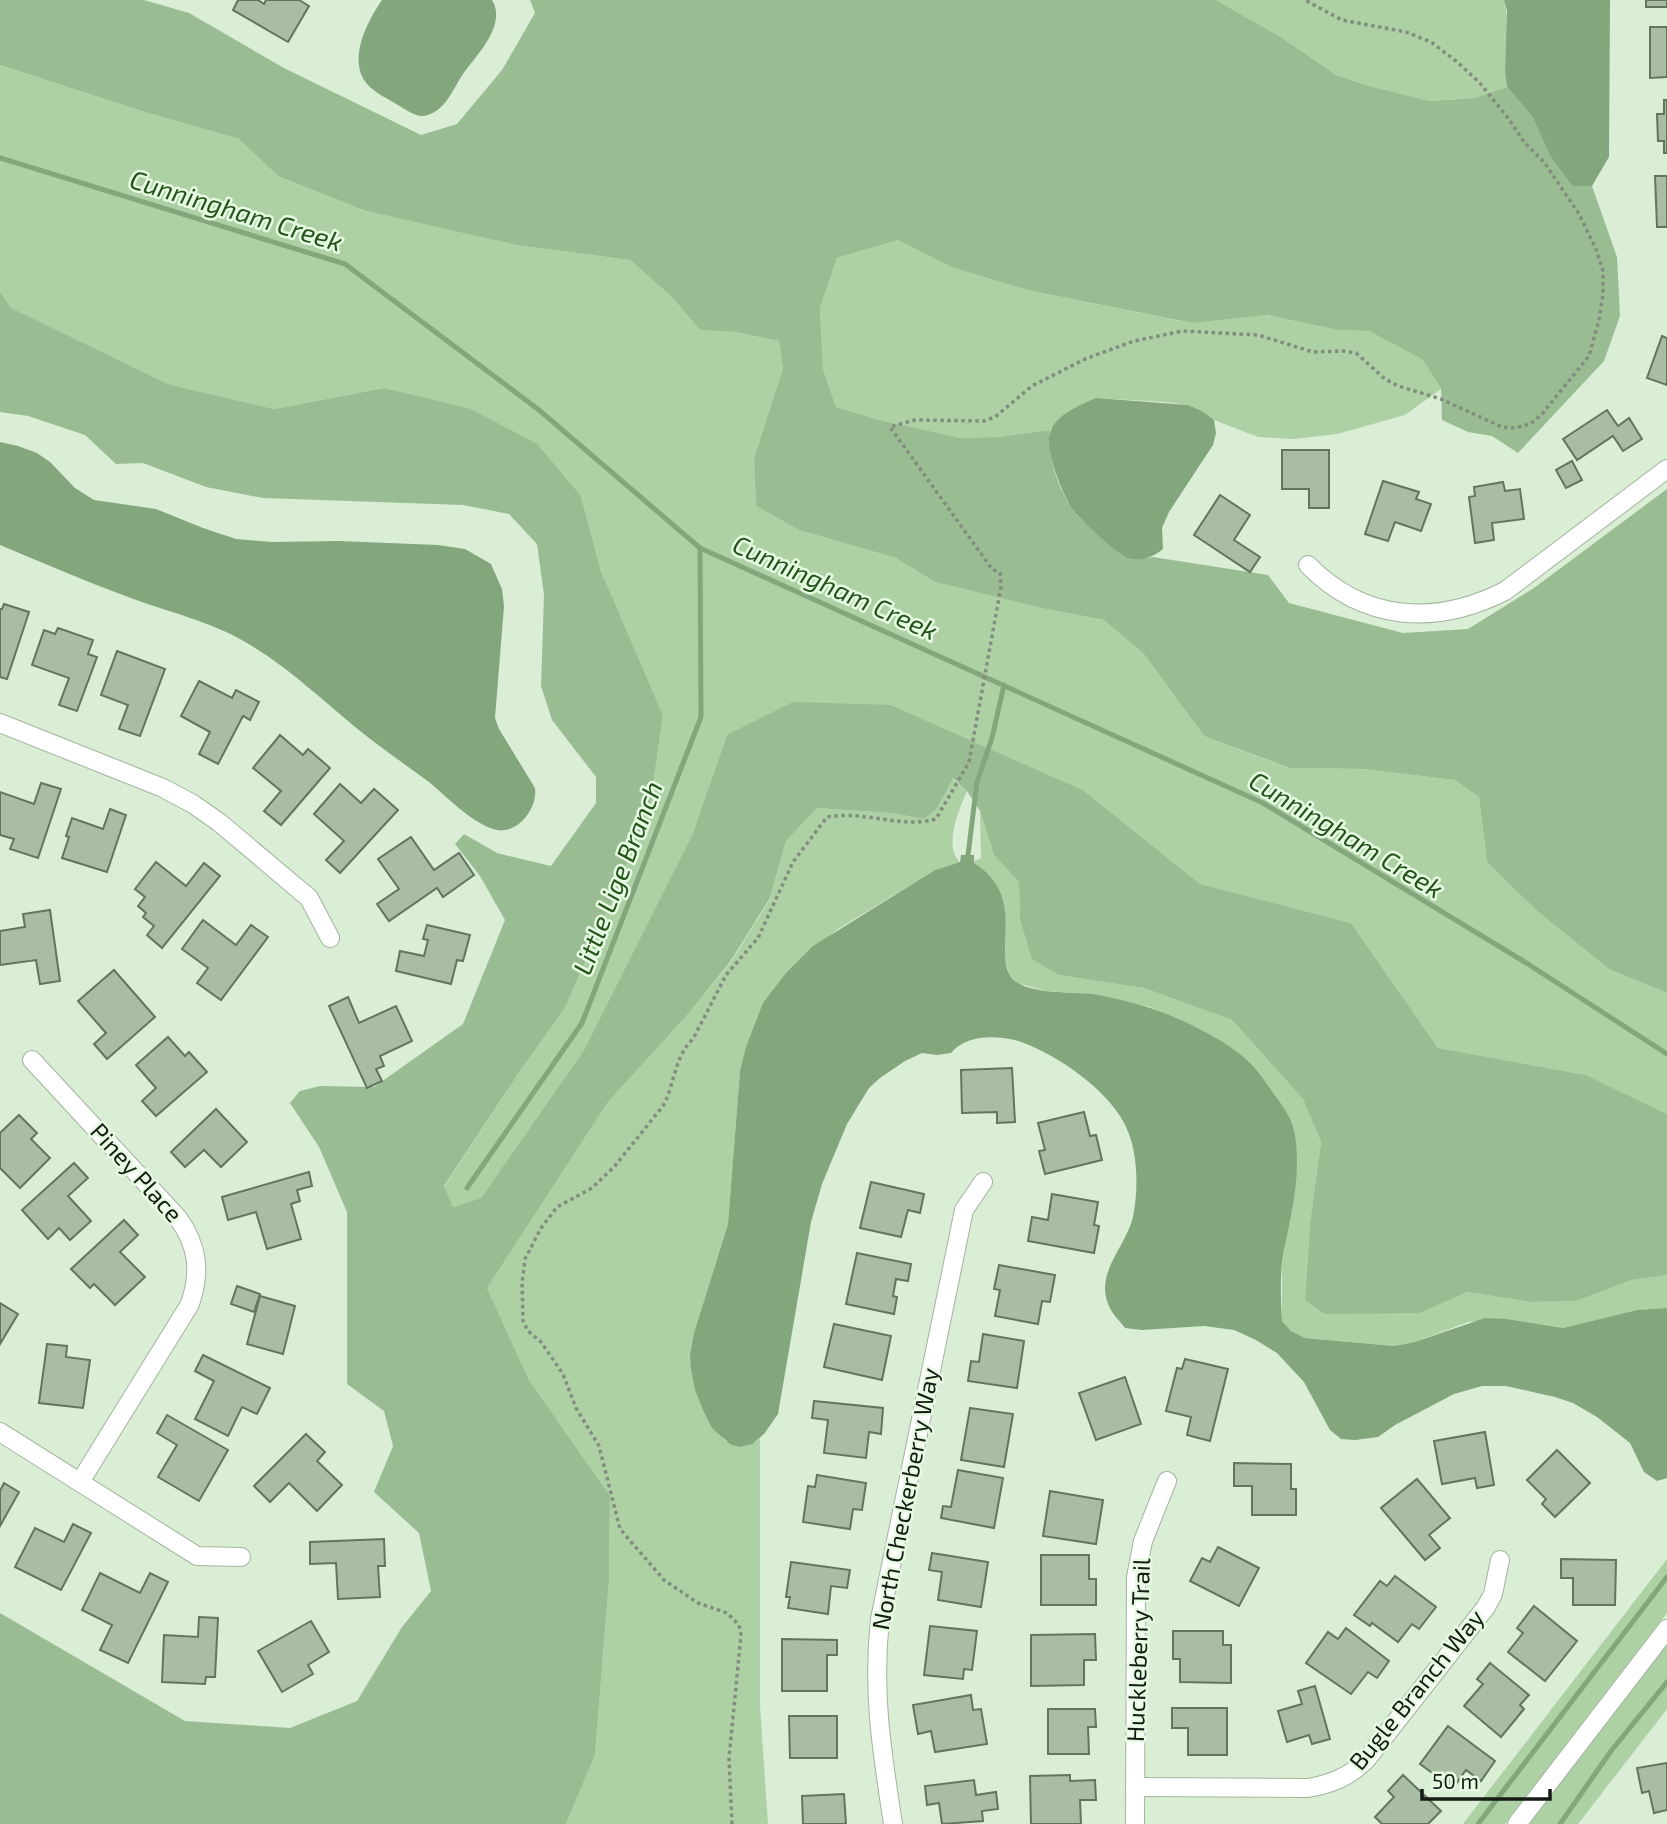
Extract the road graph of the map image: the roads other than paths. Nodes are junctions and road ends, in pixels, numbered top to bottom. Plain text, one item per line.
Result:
1 (1667, 469) edge
2 (1308, 565) dead end
3 (0, 723) edge
4 (330, 938) dead end
5 (32, 1060) dead end
6 (983, 1182) dead end
7 (0, 1432) edge
8 (1167, 1481) dead end
9 (80, 1482) junction
10 (241, 1557) dead end
11 (1500, 1560) dead end
12 (1667, 1629) edge
13 (1135, 1787) junction
14 (893, 1824) edge
15 (1135, 1824) edge
16 (1517, 1824) edge

1 - 2 street
3 - 4 street
5 - 9 street, Piney Place
6 - 14 street, North Checkerberry Way
7 - 9 street
8 - 13 street, Huckleberry Trail
9 - 10 street
11 - 13 street, Bugle Branch Way
12 - 16 street
13 - 15 street, Huckleberry Trail

